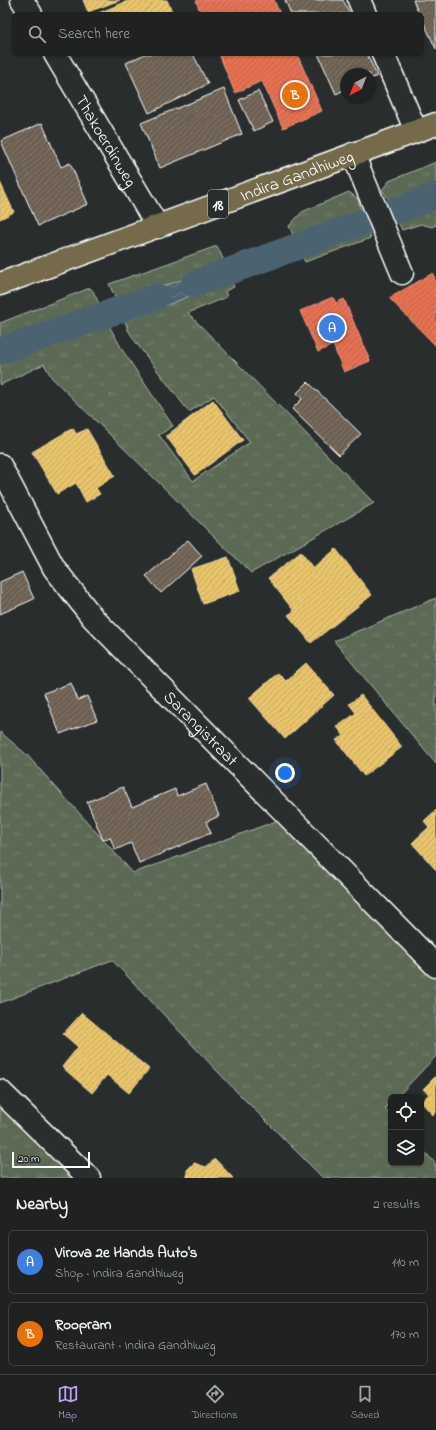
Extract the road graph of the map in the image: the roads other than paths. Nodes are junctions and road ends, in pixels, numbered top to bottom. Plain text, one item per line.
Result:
1 (22, 0) edge
2 (359, 0) edge
3 (30, 12) edge
4 (364, 12) edge
5 (55, 56) edge
6 (384, 56) edge
7 (426, 128) edge
8 (353, 154) junction
9 (158, 227) junction
10 (402, 274) dead end
11 (0, 284) edge
12 (0, 465) edge
13 (436, 966) edge
14 (0, 1092) edge
15 (89, 1178) edge

1 - 3 street
2 - 4 street
5 - 9 street, Thakoerdinweg
6 - 7 street
7 - 8 main road, Indira Gandhiweg / 18
8 - 9 main road, Indira Gandhiweg / 18
8 - 10 street
9 - 11 main road, Indira Gandhiweg / 18
12 - 13 street, Sarangistraat
14 - 15 street

